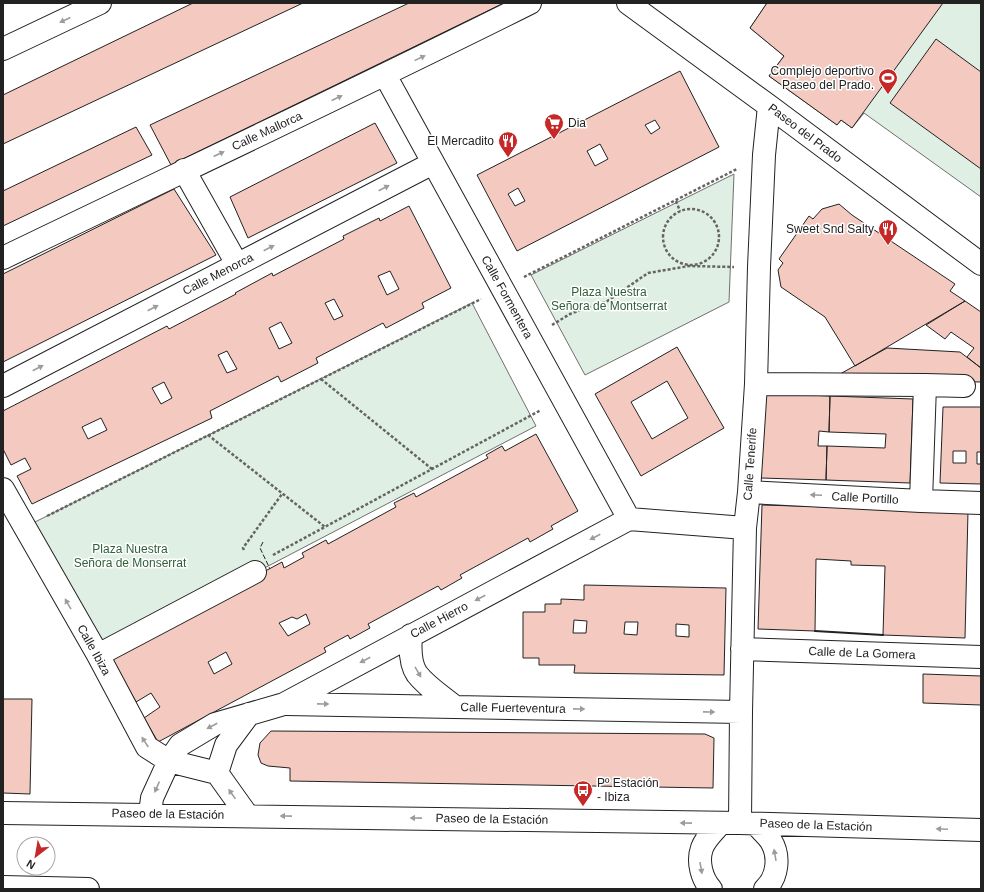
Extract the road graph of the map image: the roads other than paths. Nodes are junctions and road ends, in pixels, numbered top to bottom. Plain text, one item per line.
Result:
1 (100, 3) edge
2 (530, 3) edge
3 (628, 3) edge
4 (3, 50) edge
5 (386, 75) junction
6 (769, 106) junction
7 (433, 163) junction
8 (184, 170) junction
9 (3, 258) edge
10 (238, 264) junction
11 (981, 264) edge
12 (756, 384) junction
13 (925, 385) junction
14 (3, 386) edge
15 (964, 386) dead end
16 (3, 489) edge
17 (749, 492) junction
18 (921, 501) junction
19 (981, 503) edge
20 (629, 519) junction
21 (745, 528) junction
22 (255, 572) road end
23 (411, 635) junction
24 (742, 649) junction
25 (98, 655) junction
26 (981, 657) edge
27 (284, 704) junction
28 (455, 707) junction
29 (741, 712) junction
30 (249, 714) junction
31 (169, 761) junction
32 (217, 773) junction
33 (3, 813) edge
34 (150, 814) junction
35 (247, 815) junction
36 (739, 823) junction
37 (981, 830) edge
38 (3, 887) edge
39 (88, 889) edge
40 (712, 889) edge
41 (764, 889) edge

1 -> 4 street
5 -> 2 street, Calle Mallorca
3 - 6 street, Paseo del Prado
5 - 7 street, Calle Formentera
8 -> 5 street, Calle Mallorca
6 - 11 street, Paseo del Prado
6 - 12 street, Calle Tenerife
10 -> 7 street, Calle Menorca
7 - 20 street, Calle Formentera
8 - 9 street, Calle Mallorca
8 - 10 street
14 -> 10 street, Calle Menorca
12 - 13 street
12 - 17 street, Calle Tenerife
13 - 15 street
13 - 18 street
25 -> 16 street, Calle Ibiza
18 -> 17 street, Calle Portillo
17 - 21 street, Calle Tenerife
18 - 19 street, Calle Portillo
20 - 21 street
20 -> 23 street, Calle Hierro
21 - 24 street, Calle Tenerife
22 - 25 street
23 -> 27 street, Calle Hierro
23 -> 28 street
24 - 26 street, Calle de La Gomera
24 - 29 street, Calle Tenerife
31 -> 25 street, Calle Ibiza
27 -> 28 street, Calle Fuerteventura
27 - 30 street, Calle Hierro
28 -> 29 street, Calle Fuerteventura
29 - 36 street, Calle Tenerife
30 -> 31 street, Calle Hierro
30 - 32 street
31 - 32 street, Calle Ibiza
31 -> 34 street, Calle Hierro
35 -> 32 street
33 - 34 street, Paseo de la Estación
34 - 35 street, Paseo de la Estación
36 -> 35 street, Paseo de la Estación
37 -> 36 street, Paseo de la Estación
36 -> 40 street
41 -> 36 street
38 - 39 street

